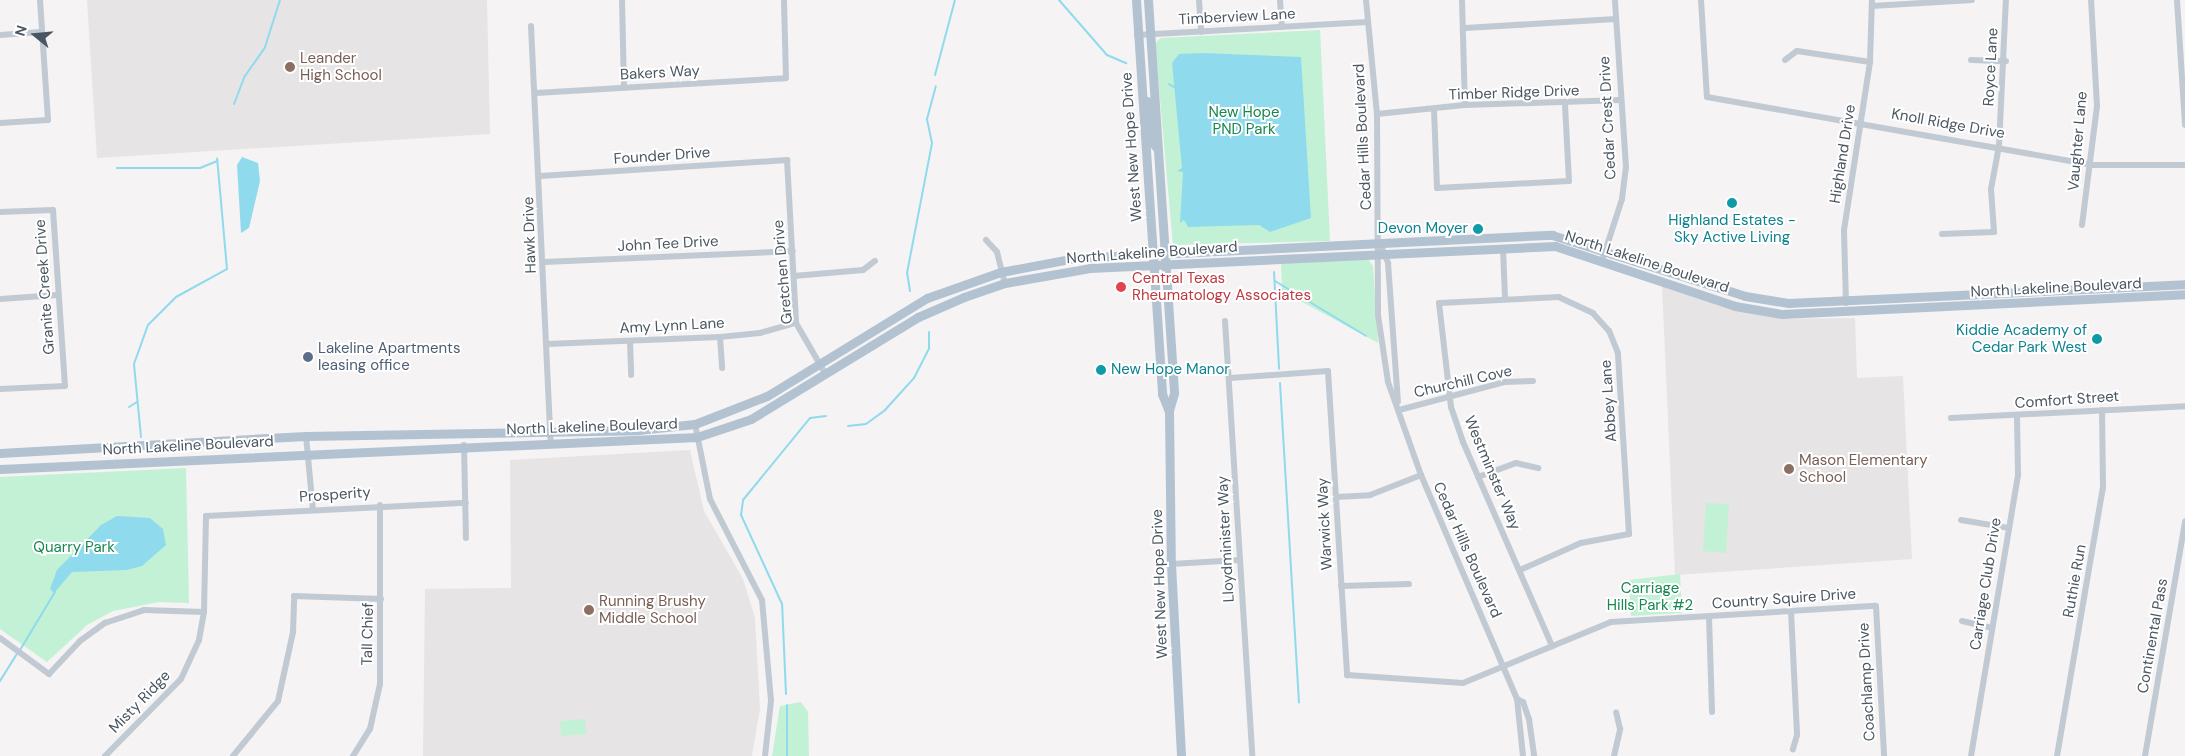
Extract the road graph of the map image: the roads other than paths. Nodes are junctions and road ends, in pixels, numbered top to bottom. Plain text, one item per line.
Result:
1 (40, 0) edge
2 (622, 0) edge
3 (784, 0) edge
4 (1136, 0) edge
5 (1148, 0) edge
6 (1199, 0) edge
7 (1280, 0) edge
8 (1366, 0) edge
9 (1462, 0) edge
10 (1615, 0) edge
11 (1701, 0) edge
12 (1972, 0) edge
13 (2006, 0) edge
14 (2091, 0) edge
15 (2177, 0) edge
16 (1872, 3) edge
17 (1616, 19) junction
18 (1368, 22) junction
19 (531, 26) dead end
20 (1282, 27) junction
21 (1465, 28) junction
22 (41, 32) junction
23 (1201, 32) junction
24 (1150, 34) junction
25 (0, 35) edge
26 (1137, 35) junction
27 (1785, 60) dead end
28 (1971, 60) dead end
29 (2006, 60) junction
30 (1870, 62) junction
31 (2184, 76) edge
32 (624, 88) junction
33 (536, 93) junction
34 (1141, 94) junction
35 (1621, 100) junction
36 (1565, 104) junction
37 (1465, 105) junction
38 (1434, 109) junction
39 (1377, 114) junction
40 (1861, 121) junction
41 (0, 123) edge
42 (2185, 125) edge
43 (1999, 146) junction
44 (1158, 148) junction
45 (787, 160) joint
46 (2091, 165) junction
47 (2185, 165) edge
48 (540, 176) junction
49 (0, 212) edge
50 (2082, 225) dead end
51 (1942, 234) dead end
52 (986, 240) dead end
53 (1380, 243) junction
54 (1503, 248) junction
55 (1606, 249) junction
56 (793, 251) junction
57 (1166, 252) junction
58 (1153, 253) junction
59 (1382, 253) junction
60 (875, 261) dead end
61 (1602, 261) junction
62 (544, 262) junction
63 (1167, 264) junction
64 (1154, 265) junction
65 (1001, 272) junction
66 (794, 276) junction
67 (1005, 283) junction
68 (2185, 284) edge
69 (2185, 294) edge
70 (58, 295) junction
71 (1505, 298) junction
72 (0, 299) edge
73 (1846, 300) junction
74 (1439, 303) joint
75 (1846, 312) junction
76 (1225, 321) dead end
77 (796, 323) junction
78 (720, 337) junction
79 (630, 341) junction
80 (547, 344) junction
81 (820, 364) junction
82 (722, 368) dead end
83 (631, 375) dead end
84 (826, 375) junction
85 (1230, 378) junction
86 (1533, 381) dead end
87 (0, 389) edge
88 (1449, 397) junction
89 (2185, 406) edge
90 (1399, 410) junction
91 (2102, 410) junction
92 (1169, 411) junction
93 (2017, 416) junction
94 (1952, 418) dead end
95 (695, 424) junction
96 (551, 432) junction
97 (306, 436) junction
98 (697, 437) junction
99 (551, 443) junction
100 (464, 445) junction
101 (0, 454) edge
102 (309, 455) junction
103 (1538, 468) dead end
104 (0, 470) edge
105 (1421, 475) junction
106 (1478, 476) junction
107 (1336, 497) junction
108 (466, 503) junction
109 (380, 505) junction
110 (313, 510) junction
111 (206, 516) joint
112 (1961, 520) dead end
113 (2185, 521) edge
114 (2008, 528) junction
115 (466, 538) dead end
116 (1240, 560) junction
117 (1171, 564) junction
118 (1520, 570) junction
119 (1409, 584) dead end
120 (1341, 586) junction
121 (381, 599) junction
122 (1876, 606) joint
123 (1791, 611) junction
124 (204, 612) junction
125 (1709, 616) junction
126 (1962, 621) dead end
127 (1992, 628) junction
128 (0, 638) edge
129 (1552, 646) junction
130 (1505, 667) junction
131 (1347, 675) joint
132 (1517, 699) junction
133 (1616, 712) dead end
134 (1712, 712) dead end
135 (1793, 749) dead end
136 (106, 756) edge
137 (233, 756) edge
138 (353, 756) edge
139 (765, 756) edge
140 (1181, 756) edge
141 (1252, 756) edge
142 (1523, 756) edge
143 (1534, 756) edge
144 (1614, 756) edge
145 (1884, 756) edge
146 (1971, 756) edge
147 (2057, 756) edge
148 (2145, 756) edge

1 - 22 street
2 - 32 street
3 - 32 street, Bakers Way
4 - 26 main road, West New Hope Drive
5 - 24 main road, West New Hope Drive
6 - 23 street
7 - 20 street
8 - 18 street, Cedar Hills Boulevard
9 - 21 street
10 - 17 street, Cedar Crest Drive
11 - 40 street, Knoll Ridge Drive
12 - 16 street
13 - 29 street, Royce Lane
14 - 46 street, Vaughter Lane
15 - 31 street
16 - 30 street, Highland Drive
17 - 21 street
17 - 35 street, Cedar Crest Drive
18 - 20 street, Timberview Lane
18 - 39 street, Cedar Hills Boulevard
19 - 33 street, Hawk Drive
20 - 23 street, Timberview Lane
21 - 37 street
22 - 25 street
22 - 41 street
23 - 24 street, Timberview Lane
24 - 26 street, Timberview Lane
24 - 44 main road, West New Hope Drive
26 - 34 main road, West New Hope Drive
27 - 30 street
28 - 29 street
29 - 43 street, Royce Lane
30 - 40 street, Highland Drive
31 - 42 street
32 - 33 street, Bakers Way
33 - 48 street, Hawk Drive
34 - 44 main road
34 - 58 main road, West New Hope Drive
35 - 36 street, Timber Ridge Drive
35 - 55 street, Cedar Crest Drive
36 - 37 street, Timber Ridge Drive
36 - 38 street
37 - 38 street, Timber Ridge Drive
38 - 39 street, Timber Ridge Drive
39 - 53 street, Cedar Hills Boulevard
40 - 43 street, Knoll Ridge Drive
40 - 73 street, Highland Drive
43 - 46 street, Knoll Ridge Drive
43 - 51 street, Royce Lane
44 - 57 main road, West New Hope Drive
45 - 48 street, Founder Drive
45 - 56 street, Gretchen Drive
46 - 47 street, Knoll Ridge Drive
46 - 50 street, Vaughter Lane
48 - 62 street, Hawk Drive
49 - 70 street, Granite Creek Drive
52 - 65 street
53 - 55 main road, North Lakeline Boulevard
53 - 57 main road, North Lakeline Boulevard
53 - 59 street, Cedar Hills Boulevard
54 - 59 main road, North Lakeline Boulevard
54 - 61 main road, North Lakeline Boulevard
54 - 71 street
55 - 61 street, Cedar Crest Drive
55 - 73 main road, North Lakeline Boulevard
56 - 62 street, John Tee Drive
56 - 66 street, Gretchen Drive
57 - 58 main road, North Lakeline Boulevard
57 - 63 main road, West New Hope Drive
58 - 64 main road, West New Hope Drive
58 - 65 main road, North Lakeline Boulevard
59 - 63 main road, North Lakeline Boulevard
59 - 90 street, Cedar Hills Boulevard
59 - 90 street, Cedar Hills Boulevard
60 - 66 street
61 - 75 main road, North Lakeline Boulevard
62 - 80 street, Hawk Drive
63 - 64 main road, North Lakeline Boulevard
63 - 92 main road, West New Hope Drive
64 - 67 main road, North Lakeline Boulevard
64 - 92 main road, West New Hope Drive
65 - 67 street
65 - 81 main road, North Lakeline Boulevard
66 - 77 street, Gretchen Drive
67 - 84 main road, North Lakeline Boulevard
68 - 73 main road, North Lakeline Boulevard
69 - 75 main road, North Lakeline Boulevard
70 - 72 street
70 - 87 street, Granite Creek Drive
71 - 74 street, Abbey Lane
71 - 118 street, Abbey Lane
73 - 75 street, Highland Drive
74 - 88 street, Westminster Way
76 - 85 street, Lloydminister Way
77 - 78 street, Amy Lynn Lane
77 - 81 street, Gretchen Drive
78 - 79 street, Amy Lynn Lane
78 - 82 street
79 - 80 street, Amy Lynn Lane
79 - 83 street
80 - 96 street, Hawk Drive
81 - 84 street, Gretchen Drive
81 - 95 main road, North Lakeline Boulevard
84 - 98 main road, North Lakeline Boulevard
85 - 107 street, Warwick Way
85 - 116 street, Lloydminister Way
86 - 88 street, Churchill Cove
88 - 90 street, Churchill Cove
88 - 106 street, Westminster Way
89 - 91 street, Comfort Street
90 - 105 street, Cedar Hills Boulevard
91 - 93 street, Comfort Street
91 - 147 street, Ruthie Run
92 - 117 main road, West New Hope Drive
93 - 94 street, Comfort Street
93 - 114 street, Carriage Club Drive
95 - 96 main road, North Lakeline Boulevard
95 - 98 street
96 - 97 main road, North Lakeline Boulevard
96 - 99 street, Hawk Drive
97 - 101 main road, North Lakeline Boulevard
97 - 102 street
98 - 99 main road, North Lakeline Boulevard
98 - 139 street
99 - 100 main road, North Lakeline Boulevard
100 - 102 main road, North Lakeline Boulevard
100 - 108 street
102 - 104 main road, North Lakeline Boulevard
102 - 110 street
103 - 106 street
105 - 107 street
105 - 130 street, Cedar Hills Boulevard
106 - 118 street, Westminster Way
107 - 120 street, Warwick Way
108 - 109 street, Prosperity
108 - 115 street
109 - 110 street, Prosperity
109 - 121 street, Tall Chief
110 - 111 street, Prosperity
111 - 124 street, Misty Ridge
112 - 114 street
113 - 148 street, Continental Pass
114 - 127 street, Carriage Club Drive
116 - 117 street
116 - 141 street, Lloydminister Way
117 - 140 main road, West New Hope Drive
118 - 129 street, Westminster Way
119 - 120 street
120 - 131 street, Warwick Way
121 - 137 street
121 - 138 street, Tall Chief
122 - 123 street, Country Squire Drive
122 - 145 street, Coachlamp Drive
123 - 125 street, Country Squire Drive
123 - 135 street
124 - 128 street
124 - 136 street, Misty Ridge
125 - 129 street, Country Squire Drive
125 - 134 street
126 - 127 street
127 - 146 street, Carriage Club Drive
129 - 130 street, Country Squire Drive
130 - 131 street, Country Squire Drive
130 - 132 street, Cedar Hills Boulevard
132 - 142 street, Cedar Hills Boulevard
132 - 143 street, Cedar Hills Boulevard
133 - 144 street

